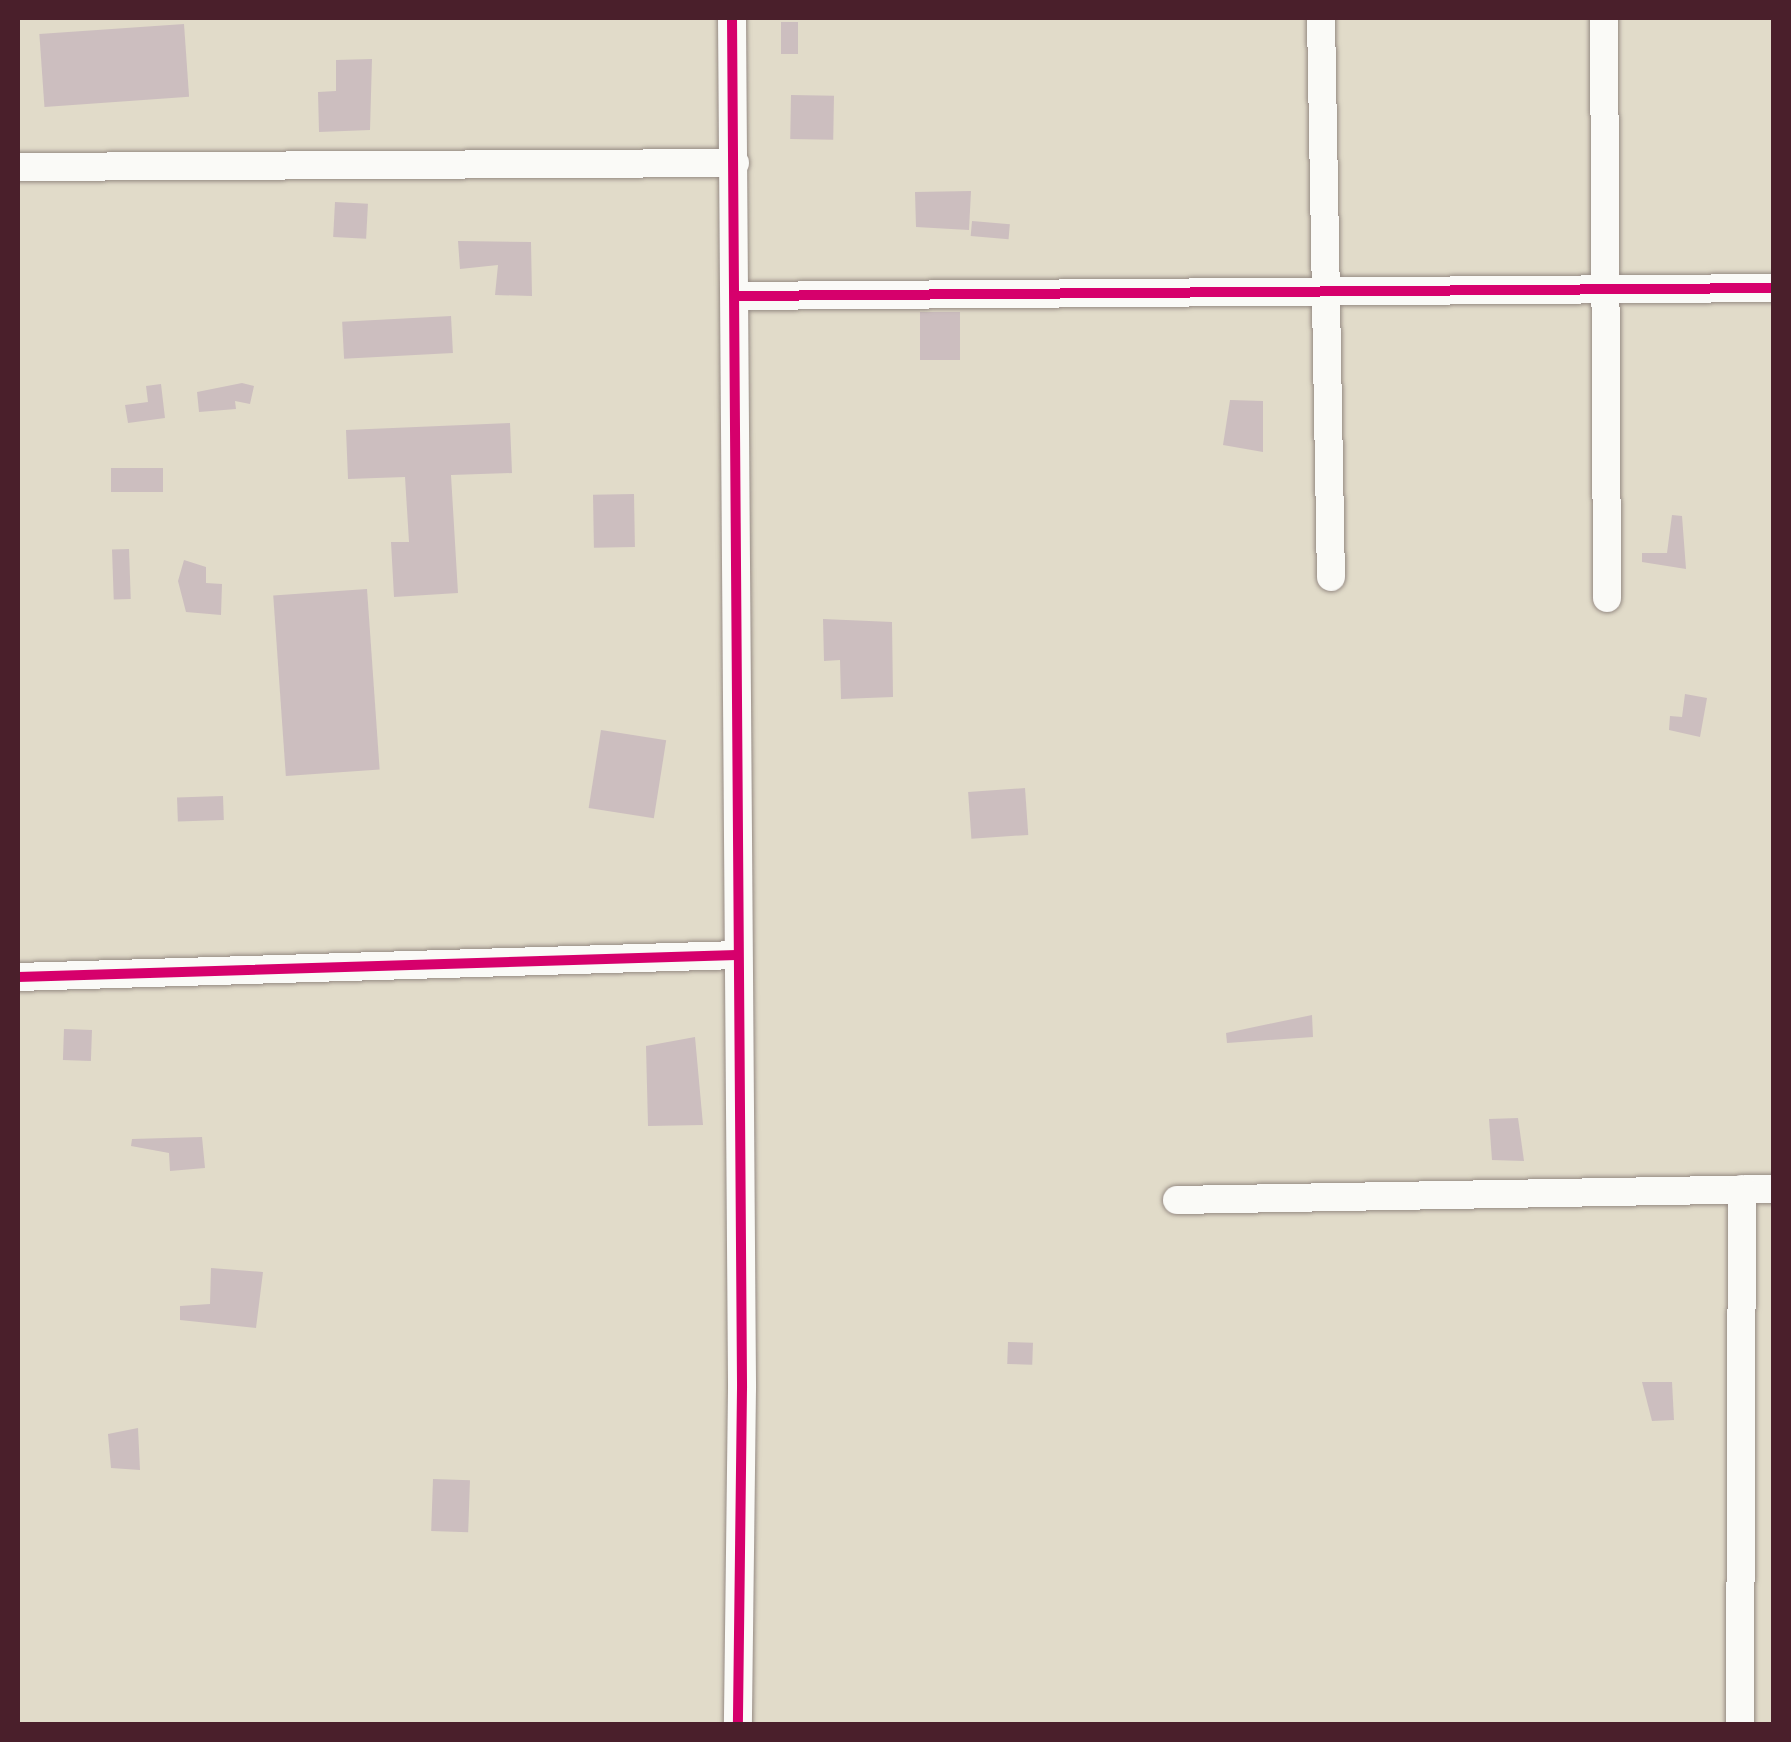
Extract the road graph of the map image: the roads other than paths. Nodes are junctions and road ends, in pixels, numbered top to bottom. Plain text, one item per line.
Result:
1 (732, 18) edge
2 (1321, 18) edge
3 (1604, 18) edge
4 (735, 163) junction
5 (18, 167) edge
6 (1774, 288) edge
7 (1606, 290) junction
8 (1324, 292) junction
9 (735, 296) junction
10 (1331, 577) dead end
11 (1607, 598) dead end
12 (738, 955) junction
13 (18, 977) edge
14 (1742, 1189) junction
15 (1774, 1189) edge
16 (1177, 1200) dead end
17 (738, 1724) edge
18 (1740, 1724) edge

1 - 4 street
2 - 8 street
3 - 7 street
4 - 5 street
4 - 9 street
6 - 7 street
7 - 8 street
7 - 11 street
8 - 9 street
8 - 10 street
9 - 12 street
12 - 13 street
12 - 17 street
14 - 15 street
14 - 16 street
14 - 18 street

